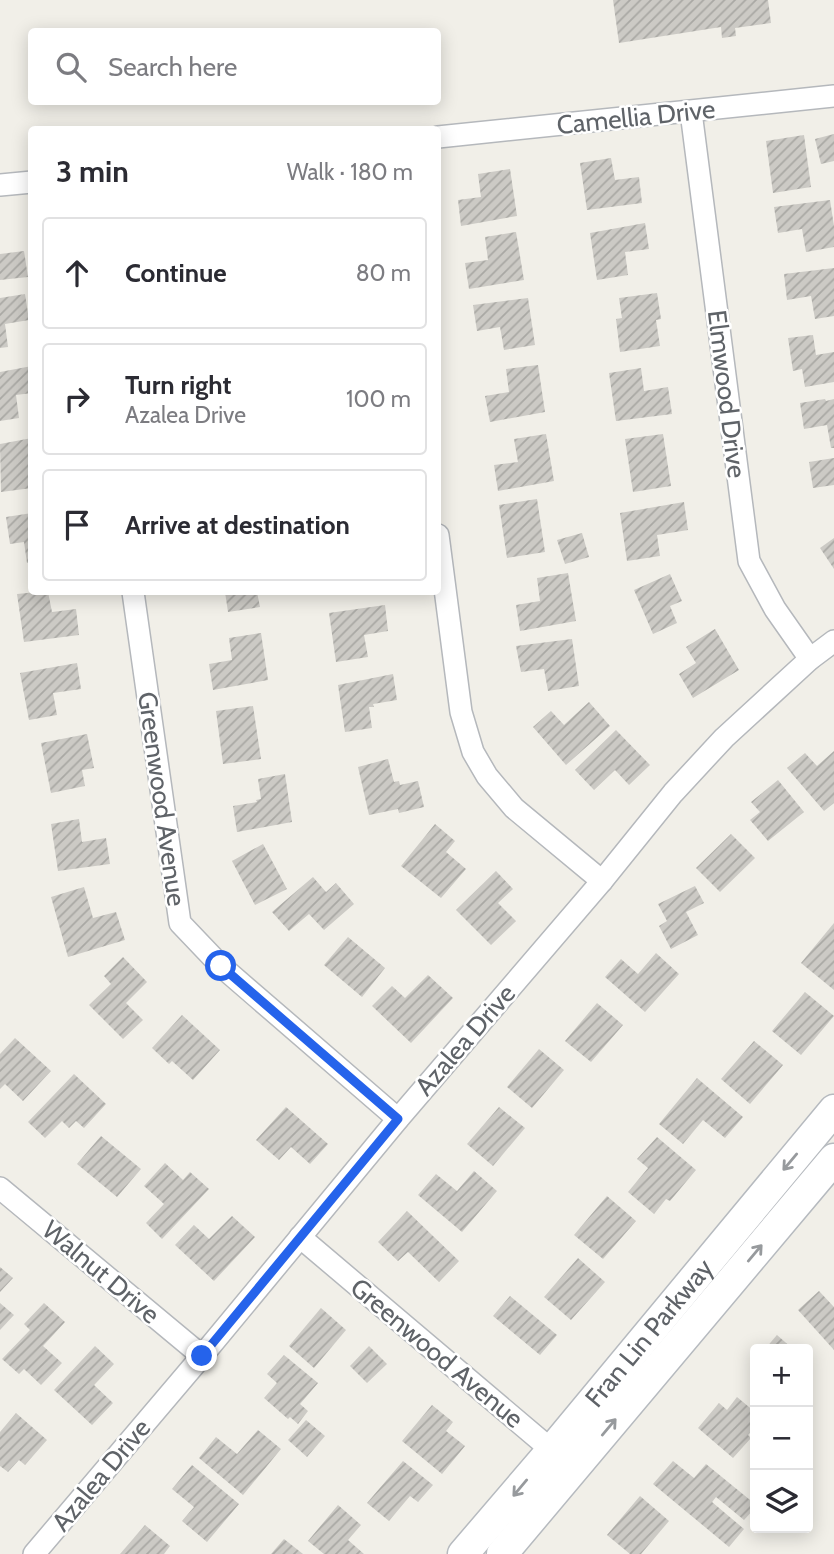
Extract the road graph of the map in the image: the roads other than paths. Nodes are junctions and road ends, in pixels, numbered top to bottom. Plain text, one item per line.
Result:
1 (834, 96) edge
2 (691, 112) junction
3 (441, 137) edge
4 (28, 182) edge
5 (0, 185) edge
6 (441, 558) edge
7 (133, 595) edge
8 (834, 641) edge
9 (810, 659) junction
10 (602, 881) junction
11 (834, 1110) edge
12 (398, 1119) junction
13 (834, 1159) edge
14 (0, 1188) edge
15 (300, 1237) junction
16 (202, 1356) junction
17 (563, 1459) junction
18 (34, 1554) edge
19 (463, 1554) edge
20 (502, 1554) edge

1 - 2 street, Camellia Drive
2 - 3 street, Camellia Drive
2 - 9 street, Elmwood Drive
4 - 5 street
6 - 10 street
7 - 12 street, Greenwood Avenue
8 - 9 street, Azalea Drive
9 - 10 street, Azalea Drive
10 - 12 street, Azalea Drive
11 -> 17 street, Fran Lin Parkway
12 - 15 street, Azalea Drive
17 -> 13 street, Fran Lin Parkway
14 - 16 street, Walnut Drive
15 - 16 street, Azalea Drive
15 - 17 street, Greenwood Avenue
16 - 18 street, Azalea Drive
17 -> 19 street, Fran Lin Parkway
17 - 20 street, Fran Lin Parkway

